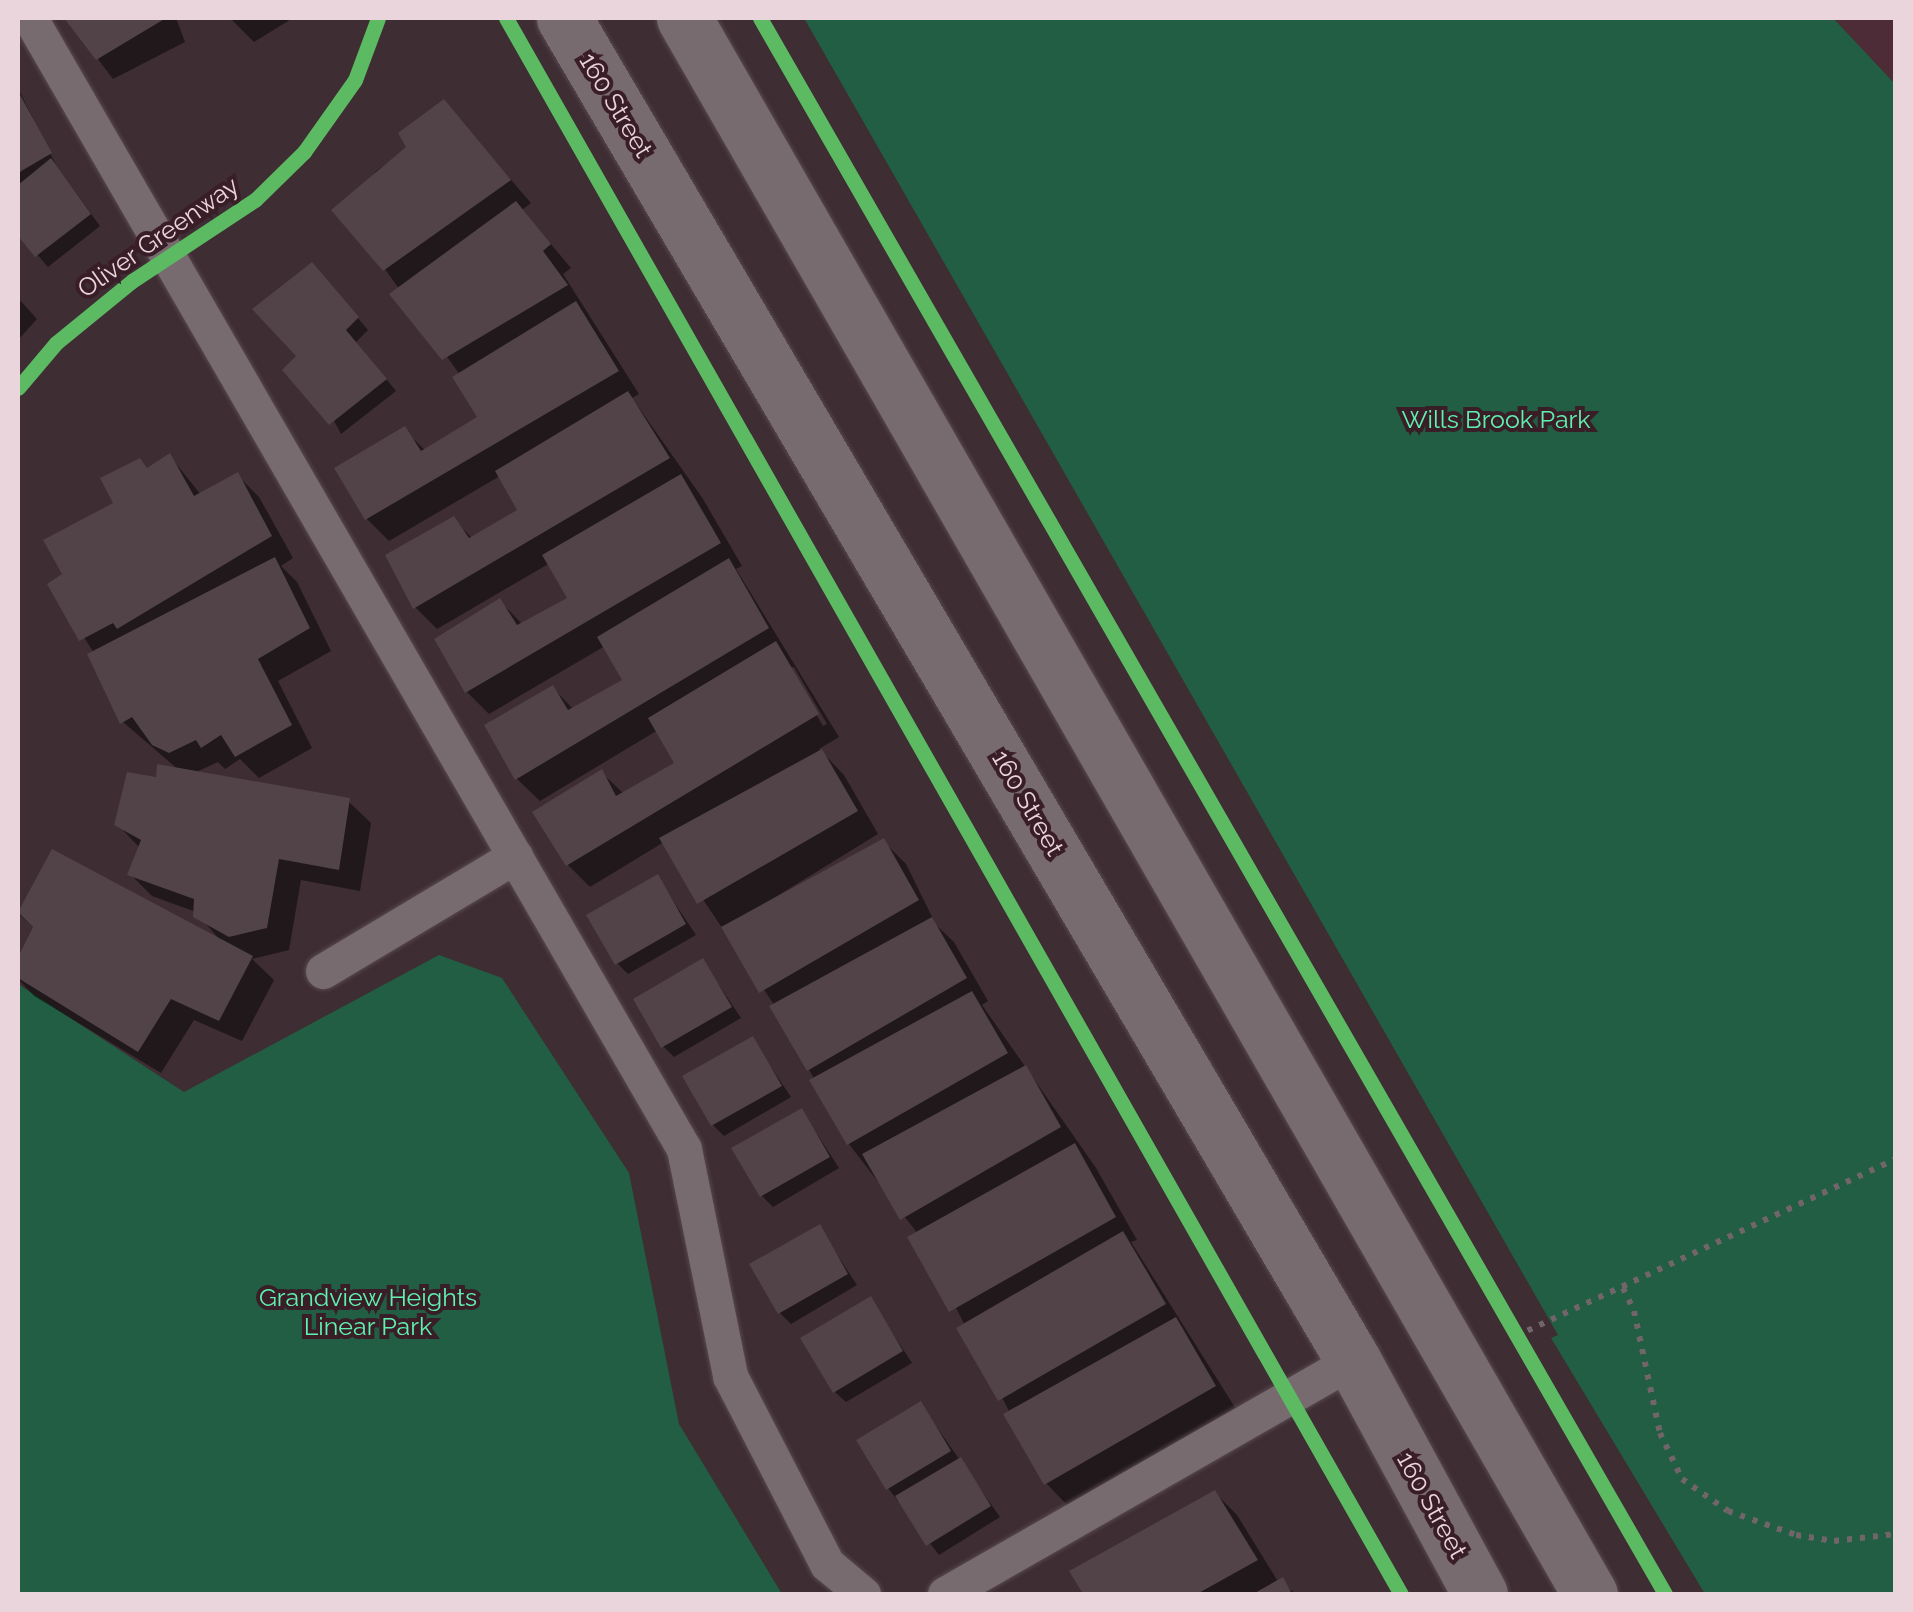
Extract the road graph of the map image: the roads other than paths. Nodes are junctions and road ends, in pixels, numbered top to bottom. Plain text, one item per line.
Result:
1 (30, 18) edge
2 (564, 18) edge
3 (684, 18) edge
4 (515, 856) junction
5 (323, 971) dead end
6 (1353, 1360) junction
7 (863, 1594) edge
8 (945, 1594) edge
9 (1480, 1594) edge
10 (1590, 1594) edge

1 - 4 lane
2 - 6 main road, 160 Street
3 - 10 main road
4 - 5 lane
4 - 7 lane
6 - 8 lane
6 - 9 main road, 160 Street

